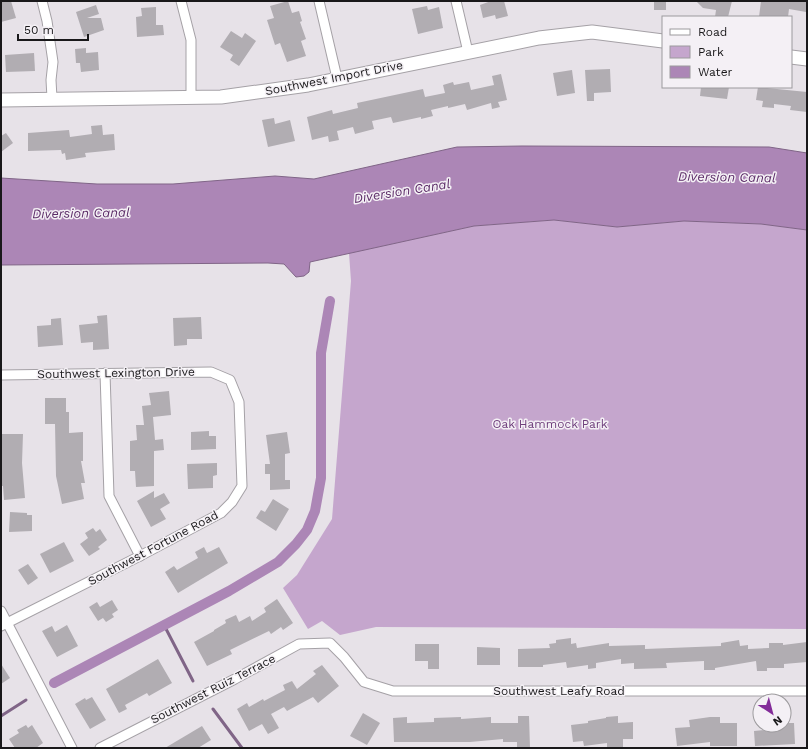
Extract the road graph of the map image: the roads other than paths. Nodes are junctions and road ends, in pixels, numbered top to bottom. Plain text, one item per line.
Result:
1 (42, 1) edge
2 (181, 1) edge
3 (319, 1) edge
4 (456, 1) edge
5 (662, 41) edge
6 (468, 52) junction
7 (792, 57) edge
8 (807, 59) edge
9 (337, 78) junction
10 (52, 98) junction
11 (191, 98) junction
12 (1, 100) edge
13 (105, 373) junction
14 (1, 375) edge
15 (230, 380) joint
16 (140, 556) junction
17 (1, 611) edge
18 (4, 624) edge
19 (330, 643) joint
20 (807, 691) edge
21 (72, 748) edge
22 (100, 748) edge

1 - 10 street
2 - 11 street
3 - 9 street
4 - 6 street
5 - 6 street, Southwest Import Drive
6 - 9 street, Southwest Import Drive
7 - 8 street
9 - 11 street, Southwest Import Drive
10 - 11 street, Southwest Import Drive
10 - 12 street, Southwest Import Drive
13 - 14 street, Southwest Lexington Drive
13 - 15 street, Southwest Lexington Drive
13 - 16 street
15 - 16 street, Southwest Fortune Road
16 - 18 street, Southwest Fortune Road
17 - 18 street
18 - 21 street
19 - 20 street, Southwest Leafy Road
19 - 22 street, Southwest Ruiz Terrace

